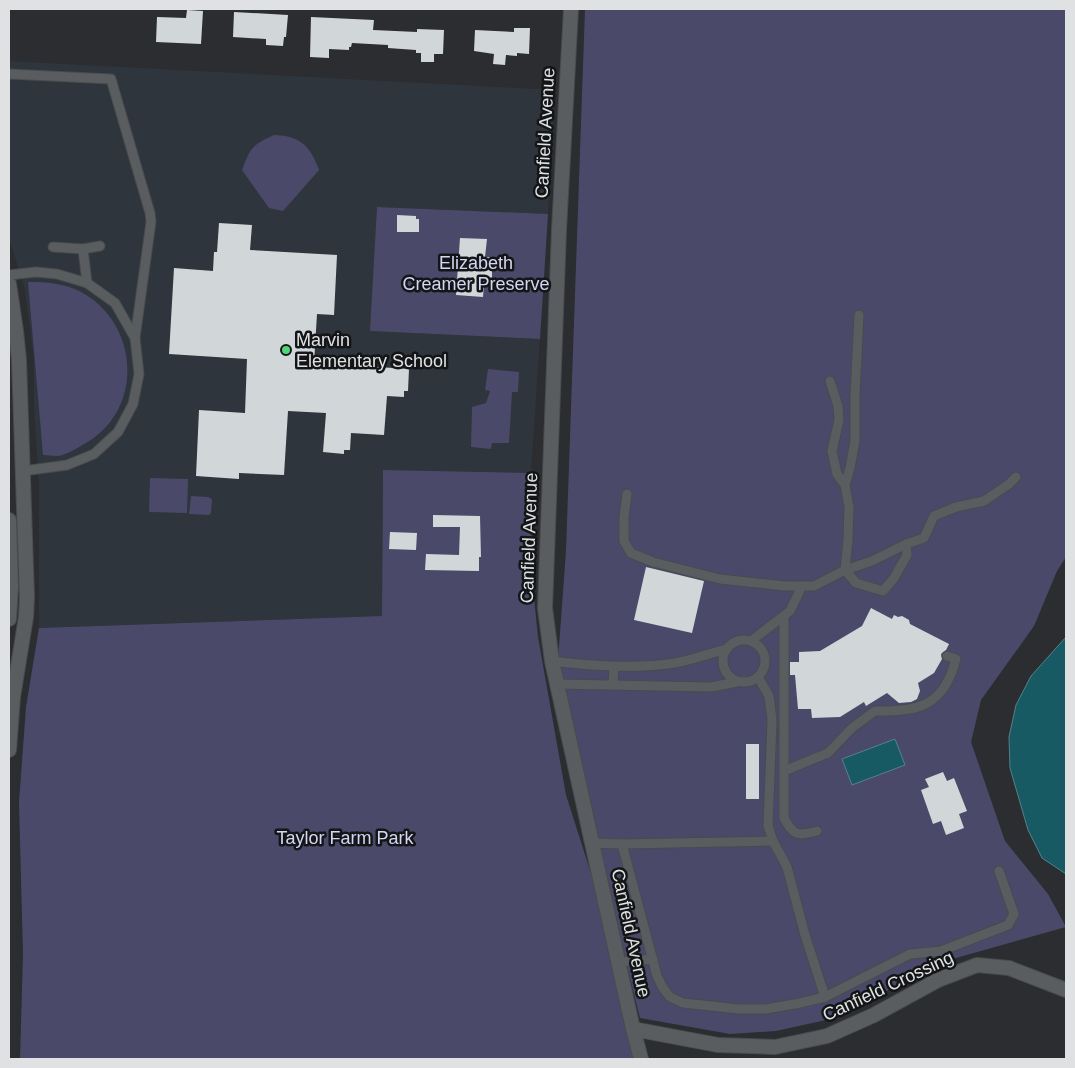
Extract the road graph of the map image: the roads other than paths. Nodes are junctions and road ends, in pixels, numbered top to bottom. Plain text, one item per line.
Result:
1 (571, 9) edge
2 (9, 74) edge
3 (100, 246) dead end
4 (53, 247) dead end
5 (84, 249) junction
6 (9, 275) edge
7 (87, 283) junction
8 (9, 284) edge
9 (859, 316) dead end
10 (135, 338) junction
11 (830, 381) dead end
12 (23, 471) junction
13 (1016, 477) dead end
14 (845, 485) junction
15 (627, 494) dead end
16 (9, 520) edge
17 (906, 544) junction
18 (844, 570) junction
19 (802, 586) junction
20 (784, 616) junction
21 (9, 619) edge
22 (751, 641) junction
23 (726, 649) junction
24 (947, 656) dead end
25 (552, 661) junction
26 (614, 666) junction
27 (758, 677) junction
28 (737, 682) junction
29 (557, 684) junction
30 (613, 684) junction
31 (9, 750) edge
32 (784, 771) junction
33 (817, 831) dead end
34 (773, 840) junction
35 (592, 842) junction
36 (622, 844) junction
37 (999, 871) dead end
38 (653, 959) junction
39 (618, 962) junction
40 (1066, 990) edge
41 (825, 997) junction
42 (633, 1029) junction
43 (641, 1059) edge

1 - 25 street, Canfield Avenue
2 - 10 lane
3 - 5 lane
4 - 5 lane
5 - 7 lane
6 - 7 lane
7 - 10 lane
8 - 12 street
9 - 14 lane
10 - 12 lane
11 - 14 lane
12 - 31 street
13 - 17 lane
14 - 18 lane
15 - 19 lane
16 - 21 street
17 - 18 lane
17 - 18 lane
18 - 19 lane
19 - 20 lane
20 - 22 lane
20 - 32 lane
22 - 23 lane
22 - 27 lane
23 - 26 lane
23 - 28 lane
24 - 32 lane
25 - 26 lane
25 - 29 street, Canfield Avenue
26 - 30 lane
27 - 28 lane
27 - 34 lane
28 - 30 lane
29 - 30 lane
29 - 35 street, Canfield Avenue
32 - 33 lane
34 - 36 lane
34 - 41 lane
35 - 36 lane
35 - 39 street, Canfield Avenue
36 - 38 lane
37 - 41 lane
38 - 39 lane
38 - 41 lane
39 - 42 street, Canfield Avenue
40 - 42 street, Canfield Crossing
42 - 43 street, Canfield Avenue

